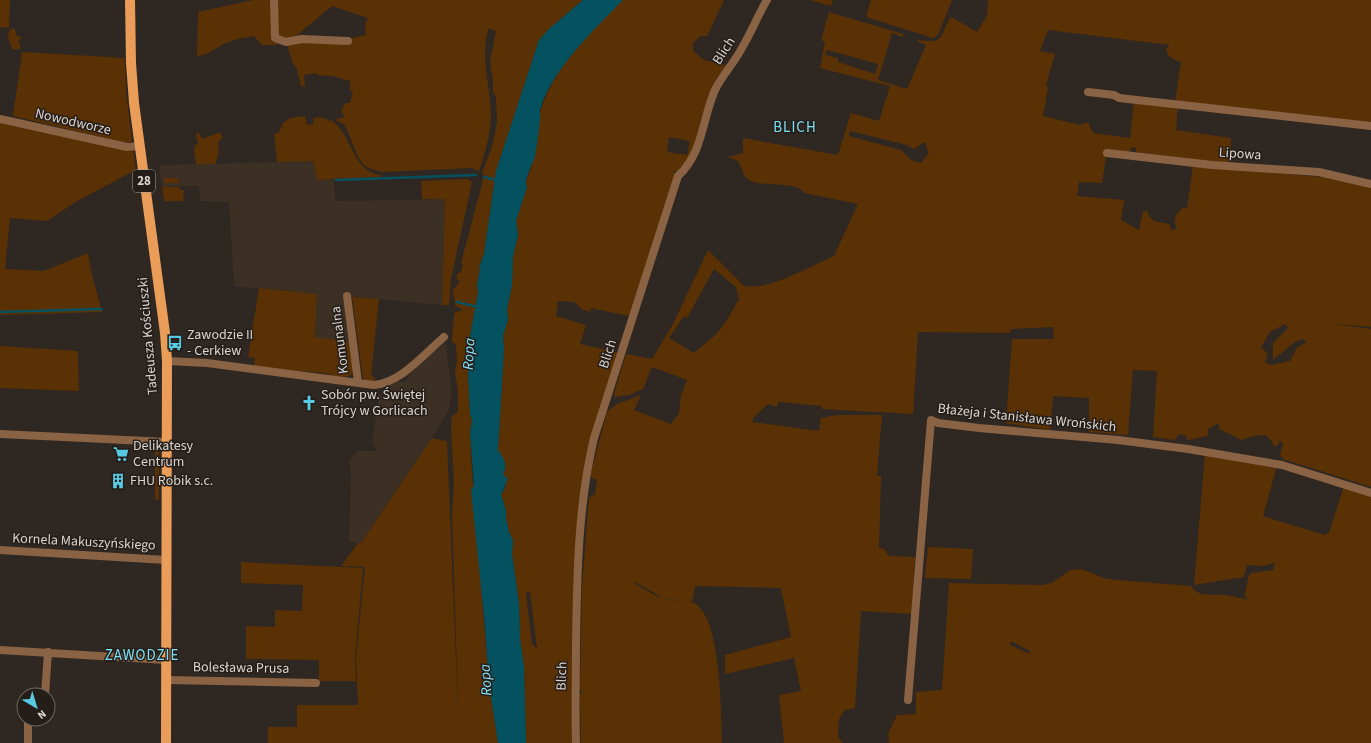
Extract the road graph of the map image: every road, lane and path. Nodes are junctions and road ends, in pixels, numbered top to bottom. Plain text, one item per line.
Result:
1 (130, 0) edge
2 (274, 0) edge
3 (767, 0) edge
4 (348, 41) dead end
5 (1088, 92) dead end
6 (0, 119) edge
7 (1371, 126) edge
8 (140, 146) junction
9 (1107, 153) dead end
10 (1371, 184) edge
11 (347, 296) dead end
12 (444, 337) dead end
13 (166, 361) junction
14 (358, 382) junction
15 (0, 434) edge
16 (167, 442) junction
17 (1371, 493) edge
18 (0, 550) edge
19 (166, 560) junction
20 (0, 650) edge
21 (48, 652) junction
22 (166, 660) junction
23 (166, 680) junction
24 (316, 683) dead end
25 (46, 687) edge
26 (908, 700) dead end
27 (28, 727) edge
28 (28, 743) edge
29 (166, 743) edge
30 (576, 743) edge

1 - 8 main road, Tadeusza Kościuszki / 28
2 - 4 street
3 - 30 street, Blich
5 - 7 street
6 - 8 street, Nowodworze
8 - 13 main road, Tadeusza Kościuszki / 28
9 - 10 street, Lipowa
11 - 14 street, Komunalna
12 - 14 street
13 - 14 street
13 - 16 main road, Tadeusza Kościuszki / 28
15 - 16 street
16 - 19 main road, Tadeusza Kościuszki / 28
17 - 26 street, Błażeja i Stanisława Wrońskich
18 - 19 street, Kornela Makuszyńskiego
19 - 22 main road, Tadeusza Kościuszki / 28
20 - 21 street
21 - 22 street
21 - 25 street
22 - 23 main road, Tadeusza Kościuszki / 28
23 - 24 street, Bolesława Prusa
23 - 29 main road, Tadeusza Kościuszki / 28
27 - 28 street

